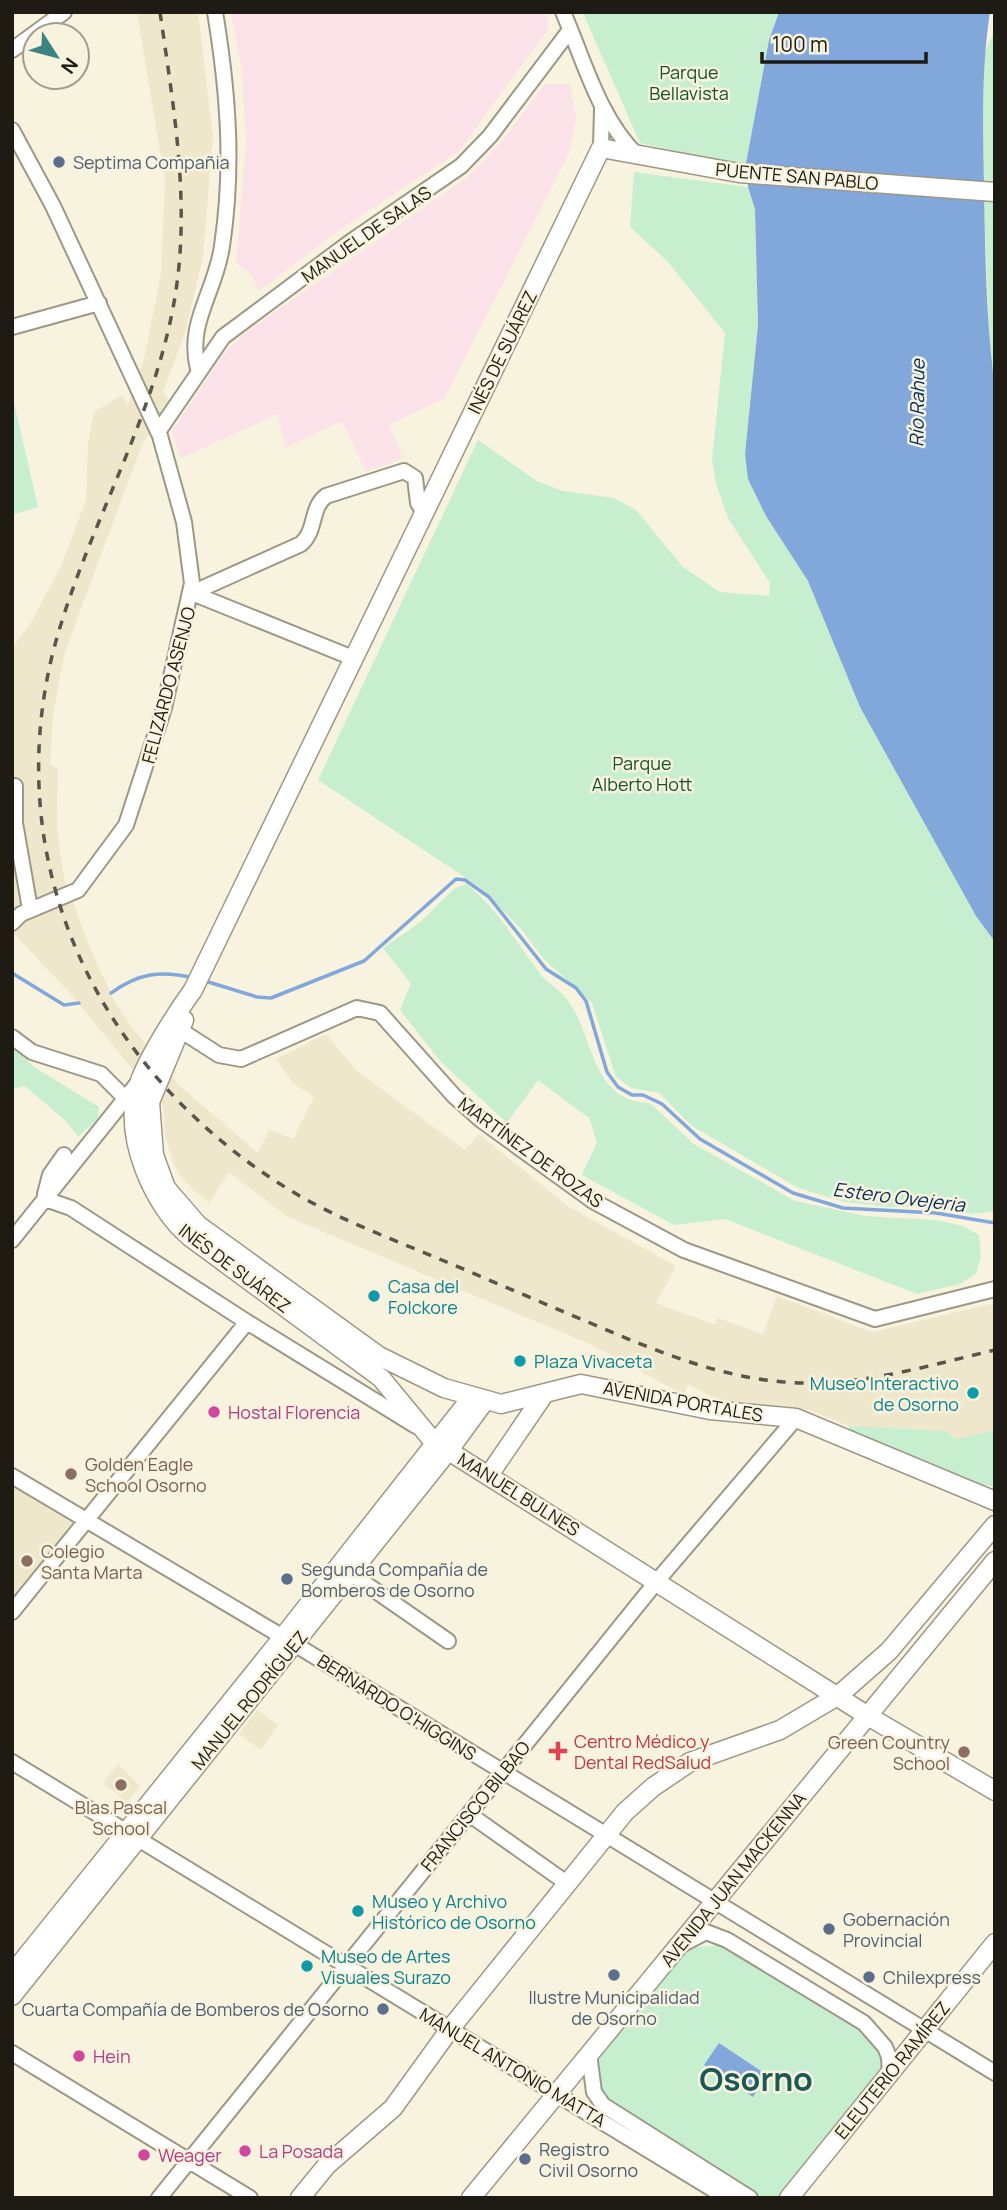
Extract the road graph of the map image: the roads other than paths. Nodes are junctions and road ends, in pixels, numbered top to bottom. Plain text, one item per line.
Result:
1 (64, 12) edge
2 (215, 12) edge
3 (569, 18) edge
4 (12, 50) edge
5 (599, 98) junction
6 (12, 130) edge
7 (601, 148) junction
8 (638, 156) junction
9 (995, 192) edge
10 (99, 303) junction
11 (12, 327) edge
12 (198, 369) junction
13 (158, 432) junction
14 (424, 513) junction
15 (192, 593) junction
16 (350, 659) junction
17 (12, 786) edge
18 (30, 909) junction
19 (12, 923) edge
20 (193, 990) junction
21 (180, 1030) junction
22 (12, 1037) edge
23 (139, 1080) junction
24 (127, 1098) junction
25 (64, 1155) dead end
26 (45, 1199) junction
27 (12, 1240) edge
28 (244, 1268) junction
29 (995, 1289) edge
30 (247, 1322) junction
31 (444, 1388) joint
32 (545, 1394) junction
33 (477, 1400) junction
34 (509, 1404) junction
35 (796, 1418) junction
36 (423, 1429) junction
37 (450, 1451) junction
38 (489, 1475) junction
39 (12, 1476) edge
40 (995, 1501) edge
41 (85, 1522) junction
42 (995, 1525) edge
43 (995, 1561) edge
44 (350, 1573) junction
45 (657, 1581) junction
46 (12, 1612) edge
47 (289, 1641) junction
48 (448, 1641) dead end
49 (839, 1695) junction
50 (869, 1716) junction
51 (12, 1762) edge
52 (502, 1772) junction
53 (995, 1791) edge
54 (469, 1814) junction
55 (605, 1834) junction
56 (132, 1835) junction
57 (568, 1884) junction
58 (715, 1901) junction
59 (995, 1943) edge
60 (678, 1946) junction
61 (347, 1966) junction
62 (12, 1974) edge
63 (12, 1996) edge
64 (450, 2029) junction
65 (925, 2030) junction
66 (12, 2053) edge
67 (589, 2054) junction
68 (890, 2073) junction
69 (995, 2073) edge
70 (558, 2092) junction
71 (189, 2161) junction
72 (159, 2198) edge
73 (250, 2198) edge
74 (300, 2198) edge
75 (471, 2198) edge
76 (727, 2198) edge
77 (750, 2198) edge
78 (789, 2198) edge

1 - 4 street
2 - 12 street
3 - 5 street
3 - 12 street, MANUEL DE SALAS
5 - 7 street, INÉS DE SUÁREZ
5 - 8 street
6 - 10 street, FELIZARDO ASENJO
7 - 8 main road, PUENTE SAN PABLO
7 - 14 main road, INÉS DE SUÁREZ
8 - 9 main road, PUENTE SAN PABLO
10 - 11 street
10 - 13 street, FELIZARDO ASENJO
12 - 13 street, MANUEL DE SALAS
13 - 15 street, FELIZARDO ASENJO
14 - 15 street
14 - 16 main road, INÉS DE SUÁREZ
15 - 16 street
15 - 18 street, FELIZARDO ASENJO
16 - 20 main road, INÉS DE SUÁREZ
17 - 18 street
18 - 19 street, FELIZARDO ASENJO
20 - 21 main road, INÉS DE SUÁREZ
20 - 23 main road, INÉS DE SUÁREZ
21 - 28 main road, INÉS DE SUÁREZ
21 - 29 street, MARTÍNEZ DE ROZAS
22 - 24 street
23 - 24 street
23 - 28 main road, INÉS DE SUÁREZ
24 - 26 street
25 - 26 street
26 - 27 street
26 - 30 street, MANUEL BULNES
28 - 31 main road, INÉS DE SUÁREZ
28 - 36 main road, INÉS DE SUÁREZ
30 - 36 street, MANUEL BULNES
30 - 41 street
31 - 33 main road, AVENIDA PORTALES
32 - 34 main road, AVENIDA PORTALES
32 - 35 main road, AVENIDA PORTALES
32 - 38 main road
33 - 34 main road, AVENIDA PORTALES
33 - 37 main road, MANUEL RODRÍGUEZ
34 - 37 main road
35 - 40 main road, AVENIDA PORTALES
35 - 45 street, FRANCISCO BILBAO
36 - 37 main road, MANUEL BULNES
37 - 38 main road, MANUEL BULNES
37 - 44 main road, MANUEL RODRÍGUEZ
37 - 47 main road, MANUEL RODRÍGUEZ
38 - 45 main road, MANUEL BULNES
39 - 41 street, BERNARDO O'HIGGINS
41 - 46 street
41 - 47 street, BERNARDO O'HIGGINS
42 - 49 main road
43 - 50 main road, AVENIDA JUAN MACKENNA
44 - 47 main road, MANUEL RODRÍGUEZ
44 - 48 street
45 - 49 main road, MANUEL BULNES
45 - 52 street, FRANCISCO BILBAO
47 - 52 street, BERNARDO O'HIGGINS
47 - 56 main road, MANUEL RODRÍGUEZ
49 - 50 main road, MANUEL BULNES
49 - 55 main road
50 - 53 main road, MANUEL BULNES
50 - 58 main road, AVENIDA JUAN MACKENNA
51 - 56 street, MANUEL ANTONIO MATTA
52 - 54 street, FRANCISCO BILBAO
52 - 55 street, BERNARDO O'HIGGINS
54 - 57 street
54 - 61 street, FRANCISCO BILBAO
55 - 57 main road
55 - 58 street, BERNARDO O'HIGGINS
56 - 61 street, MANUEL ANTONIO MATTA
56 - 62 main road, MANUEL RODRÍGUEZ
56 - 63 main road, MANUEL RODRÍGUEZ
57 - 64 main road
58 - 60 main road, AVENIDA JUAN MACKENNA
58 - 65 street, BERNARDO O'HIGGINS
59 - 65 main road, ELEUTERIO RAMÍREZ
60 - 67 main road, AVENIDA JUAN MACKENNA
60 - 68 street
61 - 64 street, MANUEL ANTONIO MATTA
61 - 71 street, FRANCISCO BILBAO
64 - 70 street, MANUEL ANTONIO MATTA
64 - 74 main road
65 - 68 main road, ELEUTERIO RAMÍREZ
65 - 69 street, BERNARDO O'HIGGINS
66 - 71 street
67 - 70 main road, AVENIDA JUAN MACKENNA
67 - 77 street, MANUEL ANTONIO MATTA
68 - 78 main road, ELEUTERIO RAMÍREZ
70 - 75 main road, AVENIDA JUAN MACKENNA
70 - 76 street, MANUEL ANTONIO MATTA
71 - 72 street, FRANCISCO BILBAO
71 - 73 street

